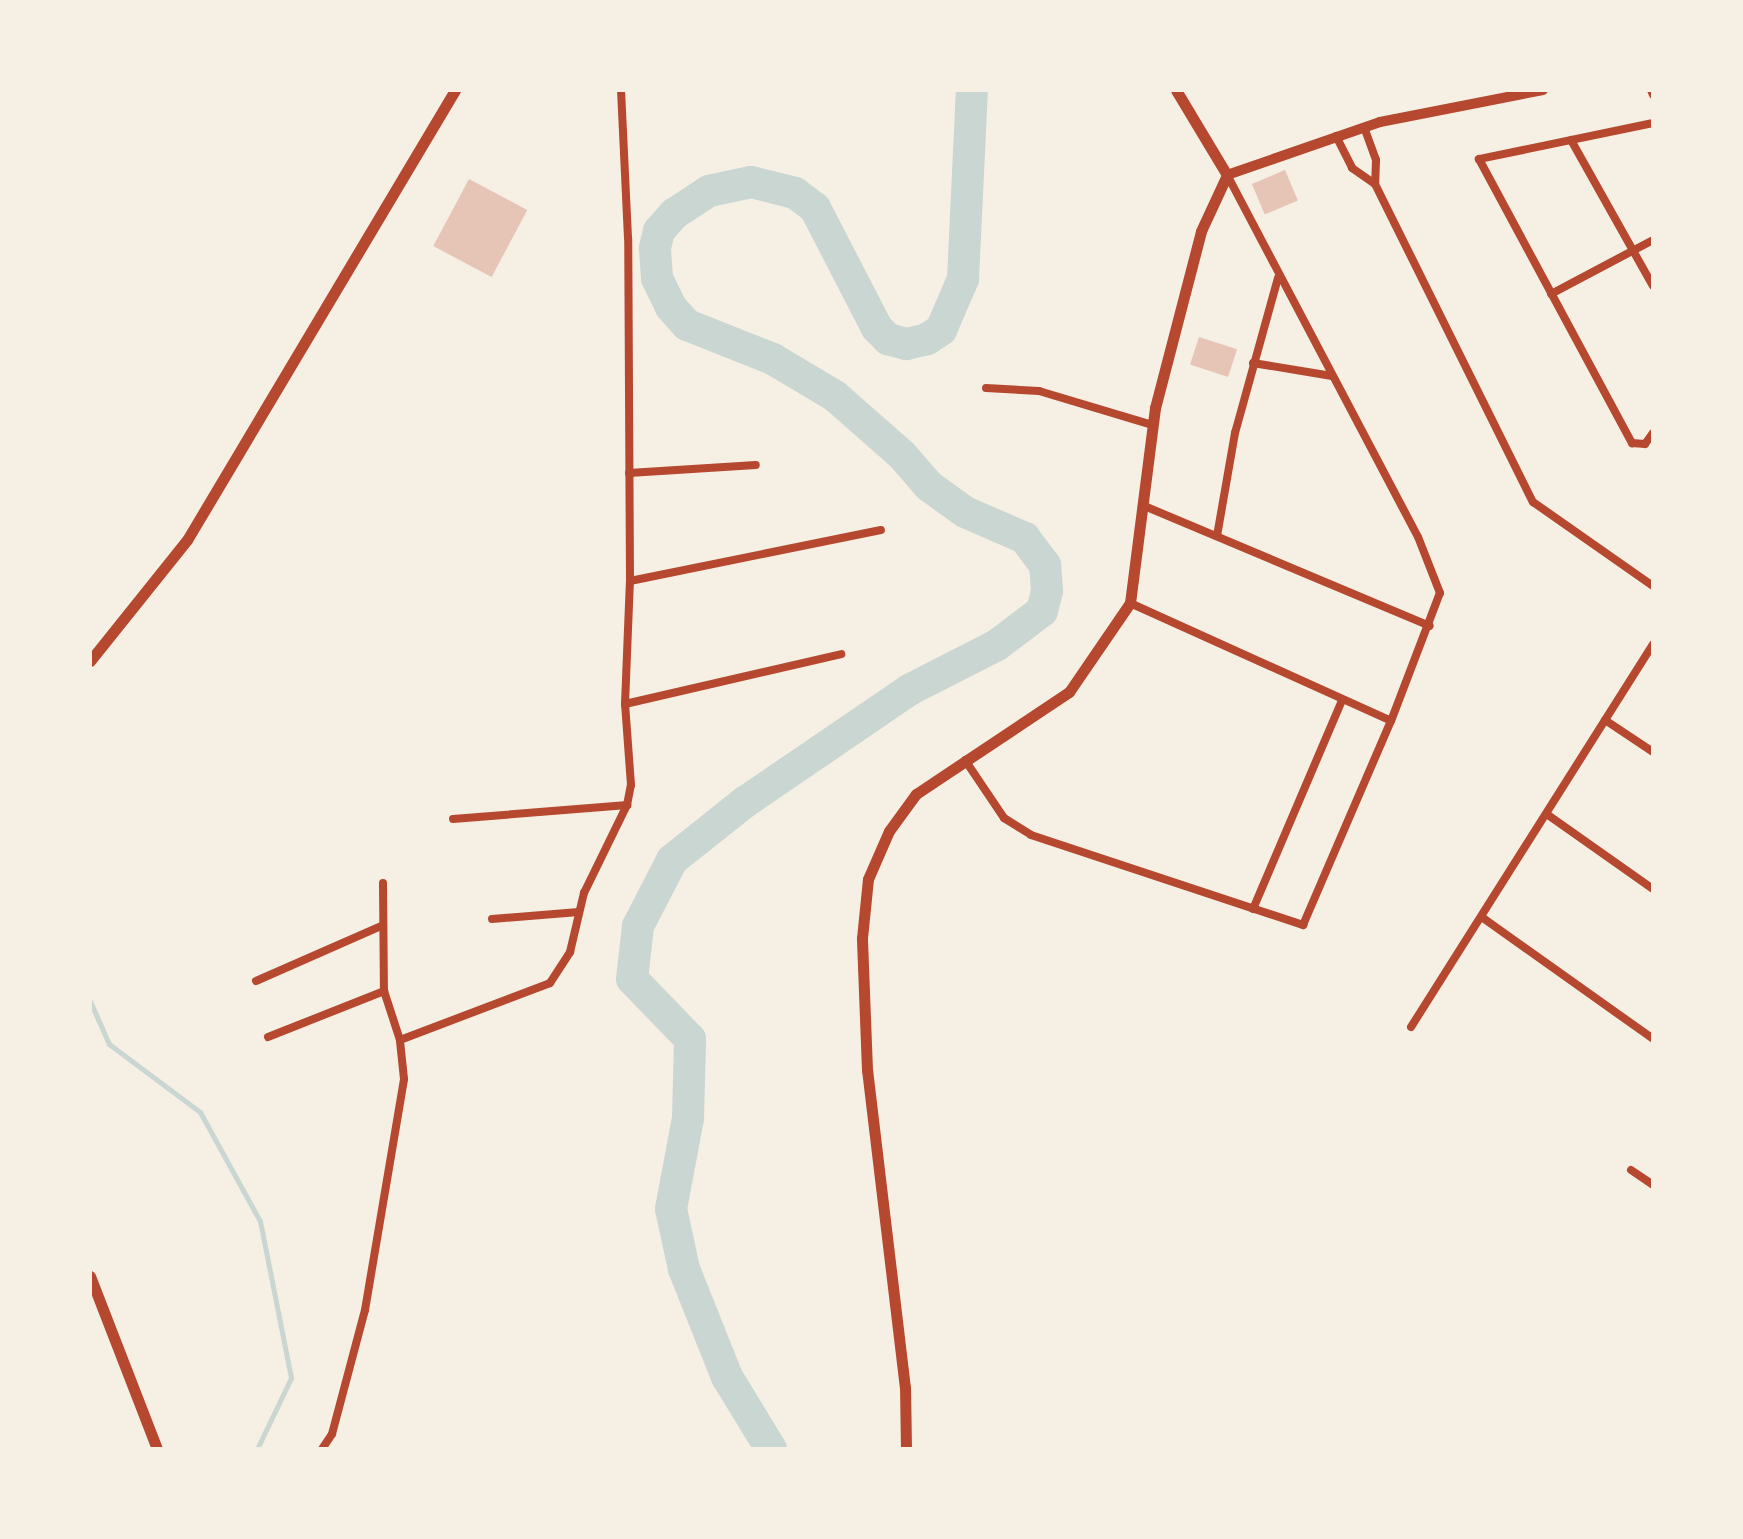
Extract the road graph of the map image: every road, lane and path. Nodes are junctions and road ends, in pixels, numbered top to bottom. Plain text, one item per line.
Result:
1 (454, 90) edge
2 (621, 90) edge
3 (1176, 90) edge
4 (1543, 90) edge
5 (1653, 122) edge
6 (1364, 127) junction
7 (1336, 135) junction
8 (1571, 140) junction
9 (1228, 175) junction
10 (1375, 184) junction
11 (1653, 240) edge
12 (1633, 250) junction
13 (1278, 278) junction
14 (1653, 286) edge
15 (1551, 294) junction
16 (1253, 364) junction
17 (1332, 376) junction
18 (986, 388) dead end
19 (1152, 426) junction
20 (1653, 433) edge
21 (756, 465) dead end
22 (629, 474) junction
23 (1142, 506) junction
24 (881, 530) dead end
25 (1217, 536) junction
26 (630, 581) junction
27 (1653, 586) edge
28 (1130, 603) junction
29 (1430, 626) junction
30 (1653, 644) edge
31 (841, 654) dead end
32 (90, 662) edge
33 (1342, 700) junction
34 (625, 704) junction
35 (1605, 720) junction
36 (1391, 721) junction
37 (1653, 752) edge
38 (965, 760) junction
39 (627, 805) junction
40 (1548, 815) junction
41 (453, 820) dead end
42 (383, 883) dead end
43 (1653, 889) edge
44 (1253, 909) junction
45 (579, 912) junction
46 (1483, 918) junction
47 (492, 919) dead end
48 (382, 926) junction
49 (256, 981) dead end
50 (384, 991) junction
51 (1411, 1027) dead end
52 (268, 1036) dead end
53 (1653, 1039) edge
54 (400, 1040) junction
55 (1631, 1170) dead end
56 (1653, 1185) edge
57 (90, 1276) edge
58 (157, 1449) edge
59 (322, 1449) edge
60 (906, 1449) edge

1 - 32 main road
2 - 22 street
3 - 9 main road
4 - 6 street
5 - 8 street
6 - 7 street
6 - 10 street
7 - 9 street
7 - 10 street
8 - 12 street
8 - 15 street
9 - 13 street
9 - 19 main road
10 - 27 street
11 - 12 street
12 - 14 street
12 - 15 street
13 - 16 street
13 - 17 street
15 - 20 street
16 - 17 street
16 - 25 street
17 - 29 street
18 - 19 street
19 - 23 main road
21 - 22 street
22 - 26 street
23 - 25 street
23 - 28 main road
24 - 26 street
25 - 29 street
26 - 34 street
28 - 33 street
28 - 38 main road
29 - 36 street
30 - 35 street
31 - 34 street
33 - 36 street
33 - 44 street
34 - 39 street
35 - 37 street
35 - 40 street
36 - 44 street
38 - 44 street
38 - 60 main road
39 - 41 street
39 - 45 street
40 - 43 street
40 - 46 street
42 - 48 street
45 - 47 street
45 - 54 street
46 - 51 street
46 - 53 street
48 - 49 street
48 - 50 street
50 - 52 street
50 - 54 street
54 - 59 street
55 - 56 street
57 - 58 main road

